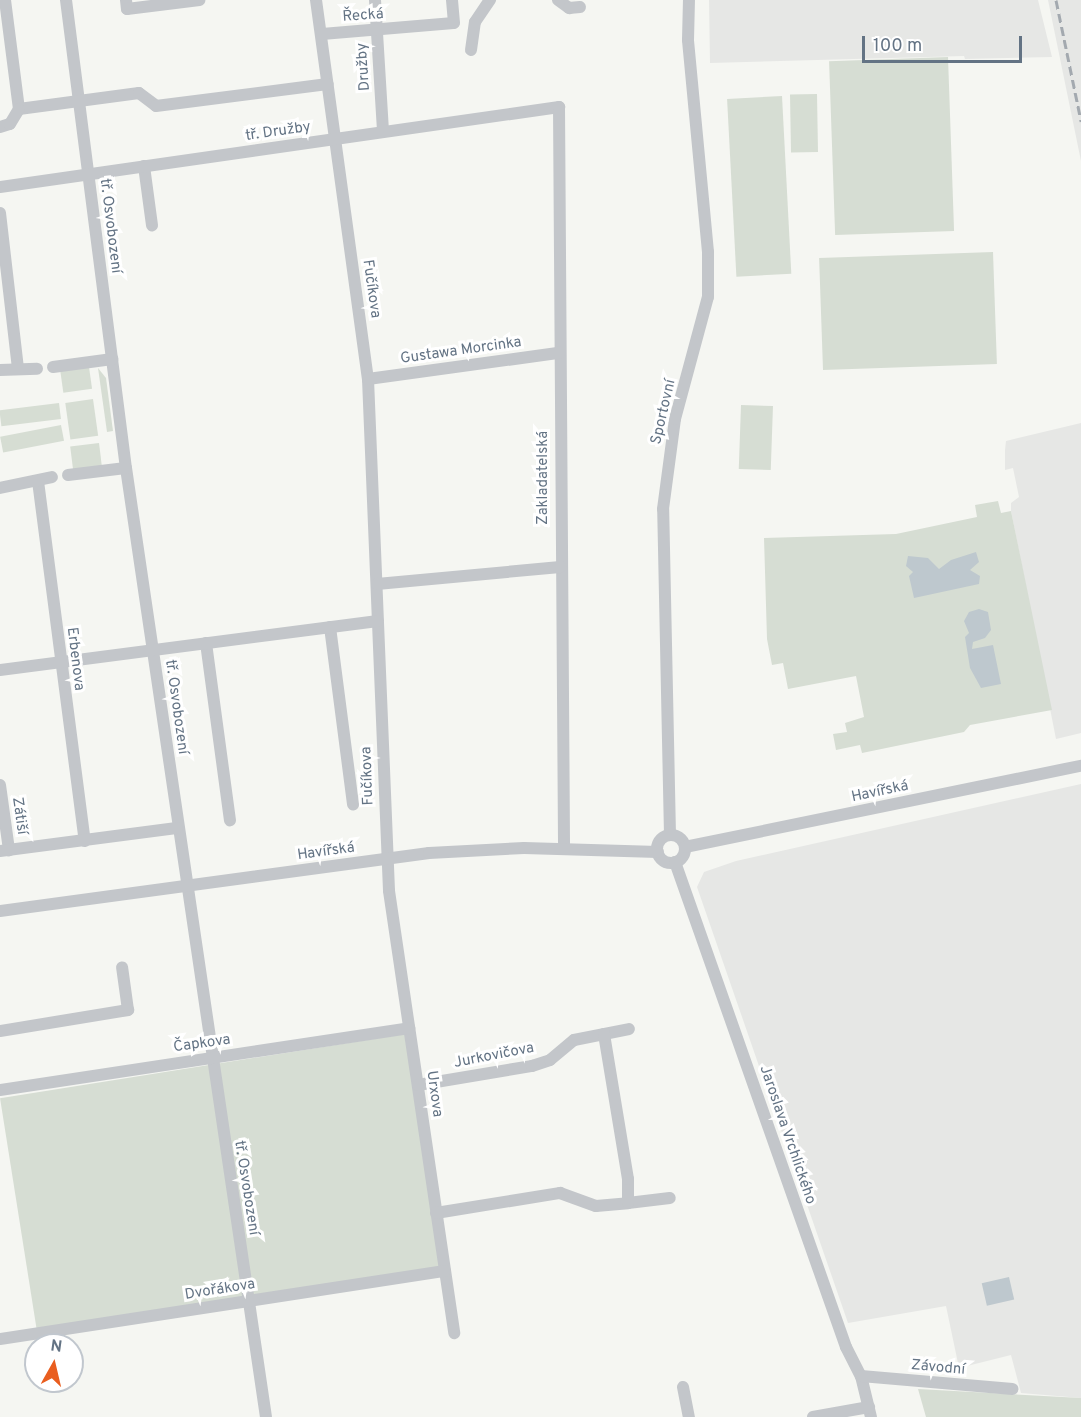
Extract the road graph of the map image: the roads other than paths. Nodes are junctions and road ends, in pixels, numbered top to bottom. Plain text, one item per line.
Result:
1 (6, 0) edge
2 (66, 0) edge
3 (126, 0) edge
4 (199, 0) edge
5 (316, 0) edge
6 (375, 0) edge
7 (452, 0) edge
8 (490, 0) edge
9 (558, 0) edge
10 (689, 0) edge
11 (580, 7) dead end
12 (377, 31) junction
13 (322, 34) junction
14 (6, 49) edge
15 (471, 50) dead end
16 (328, 84) junction
17 (79, 100) junction
18 (559, 107) joint
19 (19, 109) junction
20 (0, 127) edge
21 (383, 132) junction
22 (336, 139) junction
23 (144, 166) junction
24 (88, 173) junction
25 (0, 187) edge
26 (0, 213) edge
27 (152, 225) dead end
28 (559, 353) junction
29 (112, 359) junction
30 (53, 367) dead end
31 (18, 369) junction
32 (37, 369) dead end
33 (0, 370) edge
34 (368, 379) junction
35 (126, 468) junction
36 (68, 475) dead end
37 (52, 477) dead end
38 (38, 481) junction
39 (0, 488) edge
40 (560, 567) junction
41 (377, 584) junction
42 (378, 621) junction
43 (330, 627) junction
44 (206, 643) junction
45 (153, 649) junction
46 (60, 662) junction
47 (0, 670) edge
48 (1081, 766) edge
49 (0, 785) edge
50 (353, 805) dead end
51 (230, 820) dead end
52 (177, 828) junction
53 (670, 835) junction
54 (85, 841) junction
55 (685, 847) junction
56 (564, 849) junction
57 (4, 851) edge
58 (658, 852) junction
59 (388, 859) junction
60 (675, 861) junction
61 (185, 886) junction
62 (0, 911) edge
63 (122, 967) dead end
64 (409, 1028) junction
65 (629, 1029) dead end
66 (0, 1031) edge
67 (604, 1034) junction
68 (212, 1057) junction
69 (418, 1085) junction
70 (0, 1090) edge
71 (670, 1198) dead end
72 (628, 1203) junction
73 (436, 1213) junction
74 (445, 1271) junction
75 (249, 1301) junction
76 (454, 1333) dead end
77 (0, 1339) edge
78 (861, 1376) junction
79 (683, 1387) dead end
80 (1012, 1389) dead end
81 (870, 1412) edge
82 (266, 1417) edge
83 (689, 1417) edge
84 (813, 1417) edge

1 - 14 street
2 - 17 street, tř. Osvobození
3 - 4 street
5 - 13 street, Fučíkova
6 - 12 street, Družby
7 - 12 street, Řecká
8 - 15 street
9 - 11 street
10 - 53 street, Sportovní
12 - 13 street, Řecká
12 - 21 street, Družby
13 - 16 street, Fučíkova
14 - 19 street
16 - 17 street
16 - 22 street, Fučíkova
17 - 19 street
17 - 24 street, tř. Osvobození
18 - 21 street, tř. Družby
18 - 28 street, Zakladatelská
19 - 20 street
21 - 22 street, tř. Družby
22 - 23 street, tř. Družby
22 - 34 street, Fučíkova
23 - 24 street, tř. Družby
23 - 27 street
24 - 25 street, tř. Družby
24 - 29 street, tř. Osvobození
26 - 31 street
28 - 34 street, Gustawa Morcinka
28 - 40 street, Zakladatelská
29 - 30 street
29 - 35 street, tř. Osvobození
31 - 32 street
31 - 33 street
34 - 41 street, Fučíkova
35 - 36 street
35 - 45 street, tř. Osvobození
37 - 38 street
38 - 39 street
38 - 46 street, Erbenova
40 - 41 street
40 - 56 street, Zakladatelská
41 - 42 street, Fučíkova
42 - 43 street
42 - 59 street, Fučíkova
43 - 44 street
43 - 50 street, Fučíkova
44 - 45 street
44 - 51 street
45 - 46 street
45 - 52 street, tř. Osvobození
46 - 47 street
46 - 54 street, Erbenova
48 - 55 street, Havířská
49 - 57 street, Zátiší
52 - 54 street
52 - 61 street, tř. Osvobození
53 - 55 street
53 - 58 street
54 - 57 street
55 - 60 street
56 - 58 street, Havířská
56 - 59 street, Havířská
58 - 60 street
59 - 61 street, Havířská
59 - 64 street, Urxova
60 - 78 street, Jaroslava Vrchlického
61 - 62 street, Havířská
61 - 68 street, tř. Osvobození
63 - 66 street
64 - 68 street, Čapkova
64 - 69 street, Urxova
65 - 67 street, Jurkovičova
67 - 69 street, Jurkovičova
67 - 72 street
68 - 70 street, Čapkova
68 - 75 street, tř. Osvobození
69 - 73 street, Urxova
71 - 72 street
72 - 73 street
73 - 74 street, Urxova
74 - 75 street, Dvořákova
74 - 76 street, Urxova
75 - 77 street, Dvořákova
75 - 82 street, tř. Osvobození
78 - 80 street, Závodní
78 - 81 street, Jaroslava Vrchlického
79 - 83 street
81 - 84 street

